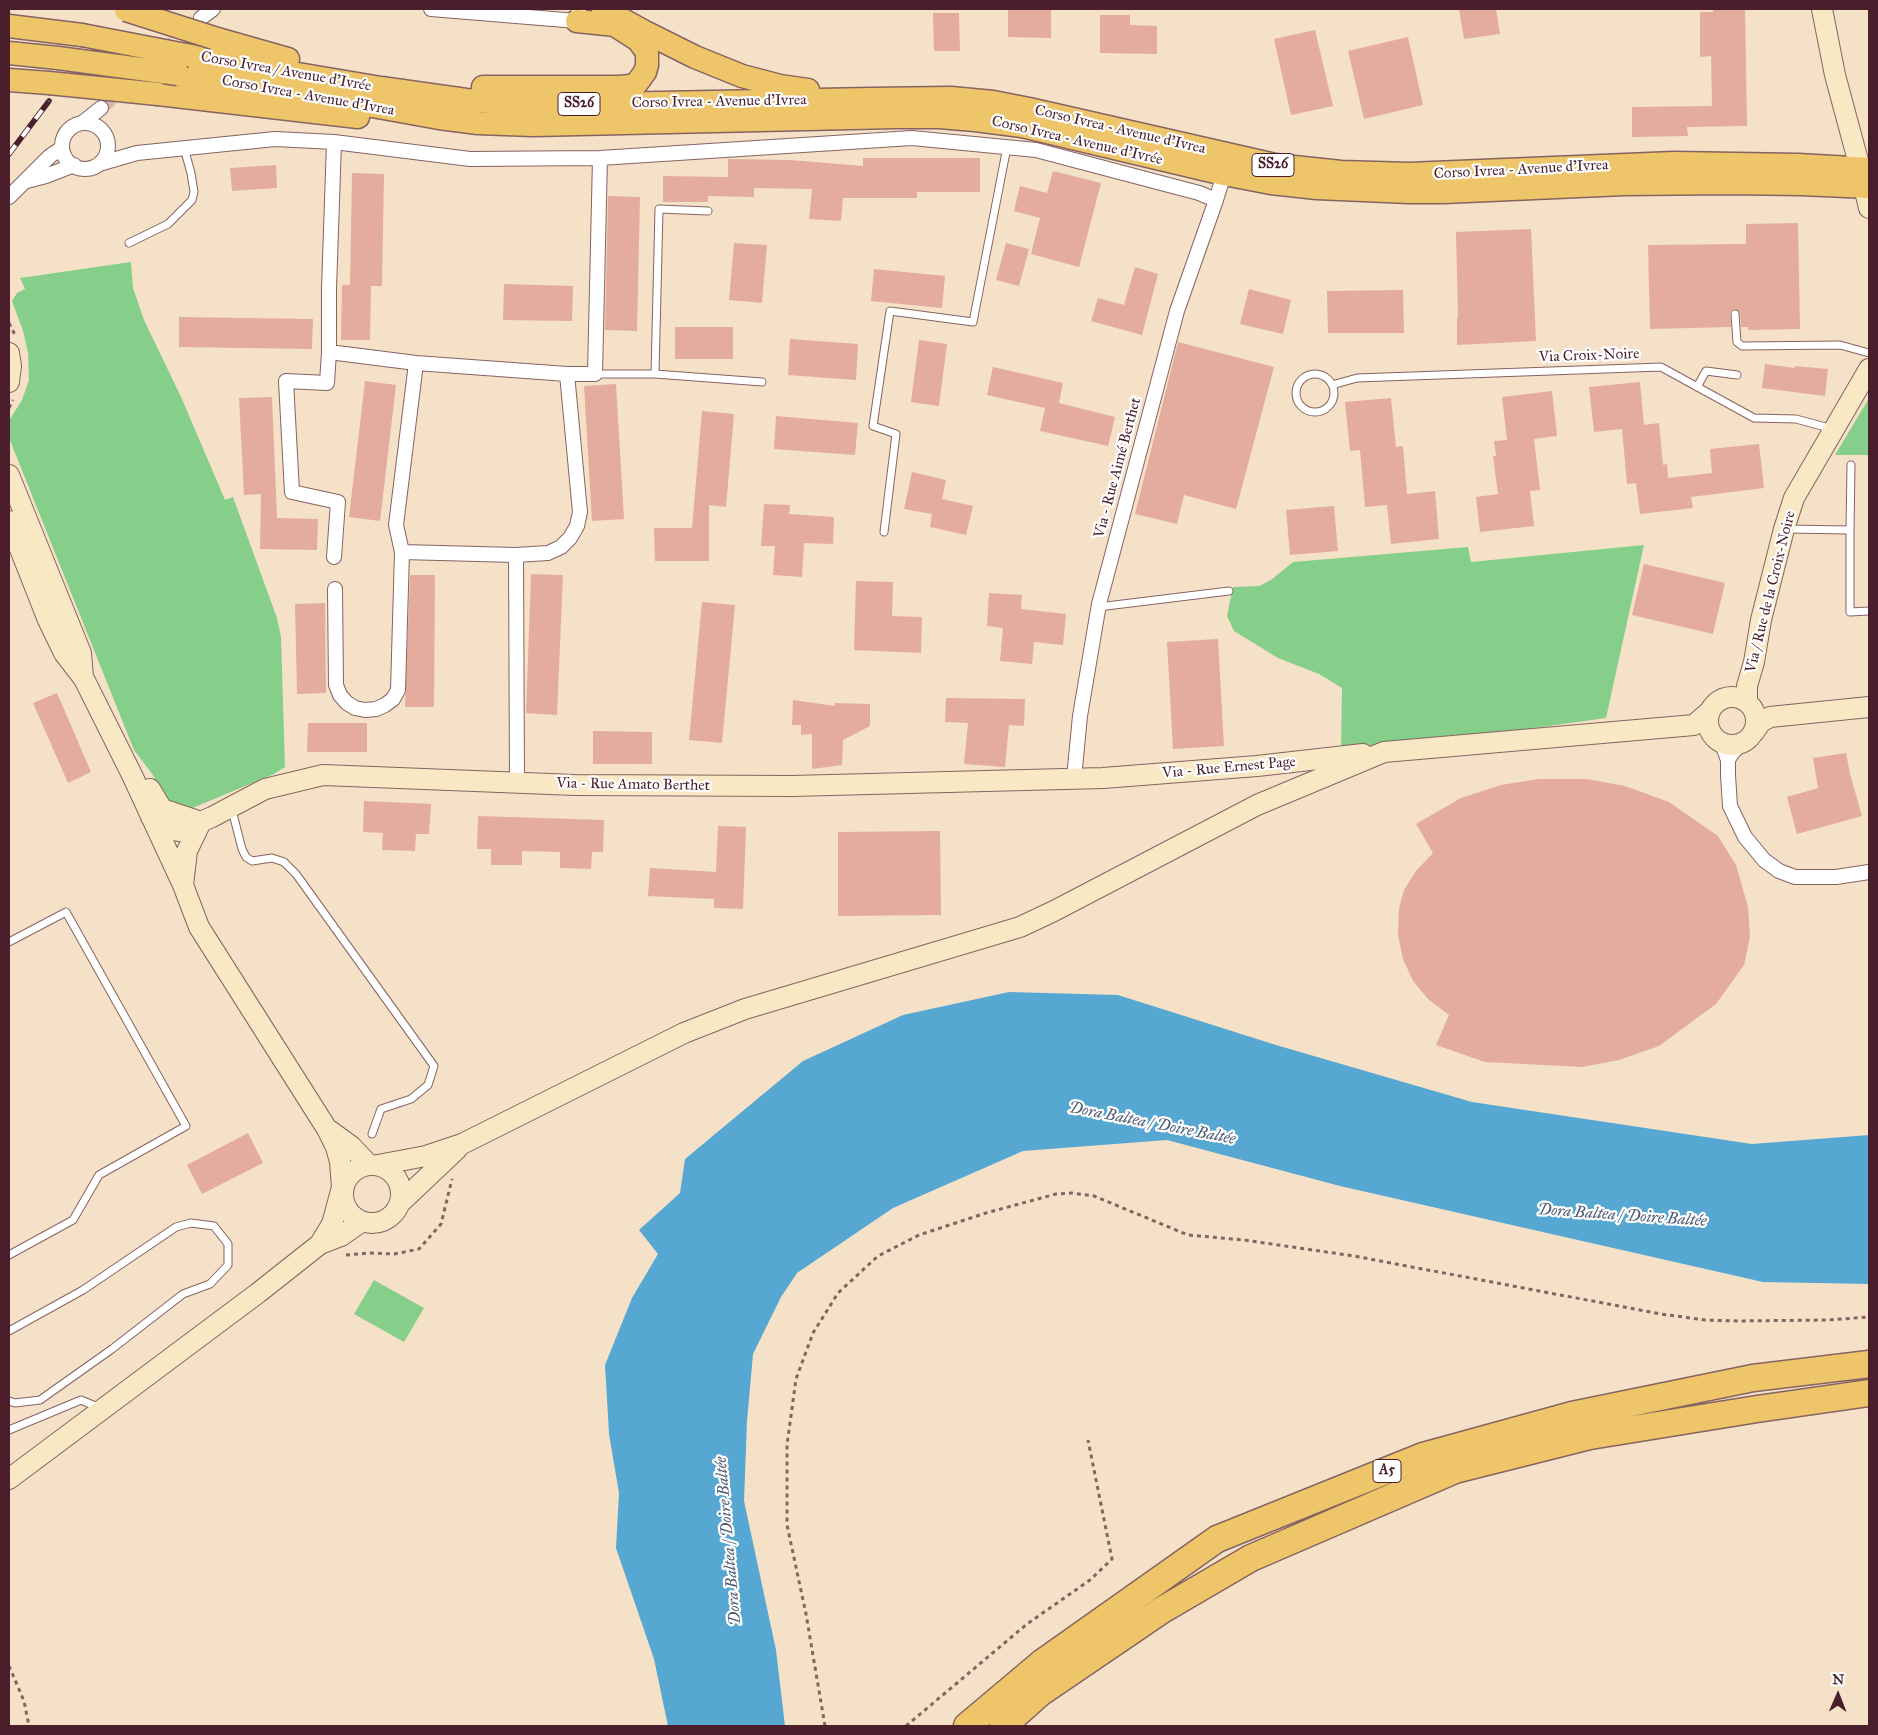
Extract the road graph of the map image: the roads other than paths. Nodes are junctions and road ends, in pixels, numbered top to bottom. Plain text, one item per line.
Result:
1 (123, 9) edge
2 (214, 9) edge
3 (431, 9) edge
4 (1822, 9) edge
5 (552, 14) edge
6 (578, 15) edge
7 (608, 16) edge
8 (201, 18) tunnel mouth
9 (9, 26) edge
10 (9, 53) edge
11 (9, 80) edge
12 (381, 88) junction
13 (871, 99) junction
14 (439, 118) junction
15 (82, 123) junction
16 (100, 128) junction
17 (334, 142) junction
18 (108, 144) junction
19 (1007, 147) junction
20 (62, 148) junction
21 (184, 148) junction
22 (137, 153) junction
23 (600, 158) junction
24 (99, 164) junction
25 (74, 165) junction
26 (1224, 174) junction
27 (24, 182) junction
28 (1624, 184) joint
29 (1866, 184) edge
30 (9, 196) edge
31 (1216, 200) junction
32 (708, 211) dead end
33 (129, 243) dead end
34 (1735, 314) dead end
35 (329, 352) junction
36 (9, 353) edge
37 (1869, 353) edge
38 (416, 363) junction
39 (1869, 369) edge
40 (567, 374) junction
41 (595, 374) junction
42 (655, 374) junction
43 (1738, 375) dead end
44 (9, 382) edge
45 (762, 382) dead end
46 (1332, 385) junction
47 (1697, 387) junction
48 (1833, 429) junction
49 (1851, 465) dead end
50 (9, 475) edge
51 (9, 520) edge
52 (1784, 529) junction
53 (1850, 530) junction
54 (884, 532) dead end
55 (402, 552) junction
56 (516, 555) junction
57 (334, 557) dead end
58 (335, 589) dead end
59 (1229, 591) dead end
60 (1098, 607) junction
61 (1869, 611) edge
62 (84, 679) junction
63 (1750, 702) junction
64 (1869, 707) edge
65 (1710, 711) junction
66 (1694, 724) junction
67 (1715, 738) junction
68 (1748, 738) junction
69 (1384, 752) junction
70 (1728, 760) junction
71 (132, 775) junction
72 (1074, 778) junction
73 (517, 783) junction
74 (231, 807) junction
75 (151, 817) junction
76 (201, 822) junction
77 (1869, 872) edge
78 (183, 885) junction
79 (9, 942) edge
80 (327, 1129) junction
81 (372, 1134) dead end
82 (462, 1144) junction
83 (374, 1165) junction
84 (342, 1187) junction
85 (400, 1203) junction
86 (361, 1222) junction
87 (320, 1244) junction
88 (9, 1255) edge
89 (9, 1331) edge
90 (1869, 1364) edge
91 (1869, 1393) edge
92 (9, 1401) edge
93 (103, 1409) junction
94 (9, 1430) edge
95 (9, 1478) edge
96 (967, 1726) edge
97 (1003, 1726) edge

1 - 12 main road, bridge
2 - 8 street
3 - 5 street
4 - 29 street
5 - 6 street
6 - 7 main road
7 - 12 main road
7 - 13 main road
9 - 12 main road, Corso Ivrea / Avenue d'Ivrée / SS26, bridge
10 - 14 main road, Corso Ivrea - Avenue d'Ivrea, bridge
11 - 14 main road, bridge
12 - 13 main road, Corso Ivrea - Avenue d'Ivrea / SS26
13 - 29 main road, Corso Ivrea - Avenue d'Ivrea / SS26
14 - 26 main road, Corso Ivrea - Avenue d'Ivrée
15 - 16 street
15 - 16 street
15 - 20 street
16 - 18 street
17 - 21 street
17 - 23 street
17 - 35 street
18 - 22 street
18 - 24 street
19 - 23 street
19 - 31 street
19 - 54 lane
20 - 25 street
20 - 27 street
21 - 22 street
21 - 33 lane
22 - 24 street
23 - 41 street
24 - 25 street
25 - 27 street
26 - 28 main road, Corso Ivrea - Avenue d'Ivrée
26 - 31 street, Via - Rue Aimé Berthet
27 - 30 street
28 - 29 main road, Corso Ivrea - Avenue d'Ivrea
31 - 60 street, Via - Rue Aimé Berthet
32 - 42 lane
34 - 37 lane
35 - 38 street
35 - 57 street
36 - 44 street
38 - 40 street
38 - 55 street
39 - 48 street, Via / Rue de la Croix-Noire
40 - 41 street
40 - 56 street
41 - 42 lane
42 - 45 lane
43 - 47 lane
46 - 46 lane
46 - 47 lane, Via Croix-Noire
47 - 48 lane, Via Croix-Noire
48 - 52 street, Via / Rue de la Croix-Noire
49 - 53 lane
50 - 62 street
51 - 62 street
52 - 53 lane
52 - 63 street, Via / Rue de la Croix-Noire
53 - 61 lane
55 - 56 street
55 - 58 street
56 - 73 street
59 - 60 lane
60 - 72 street, Via - Rue Aimé Berthet
62 - 71 street
63 - 64 street
63 - 65 street
63 - 68 street
65 - 66 street
65 - 67 street
66 - 67 street
66 - 69 street, Via - Rue Ernest Page
67 - 68 street
67 - 70 street
68 - 70 street
69 - 72 street, Via - Rue Ernest Page
69 - 82 street
70 - 77 street
71 - 75 street
71 - 76 street
72 - 73 street, Via - Rue Amato Berthet
73 - 74 street, Via - Rue Amato Berthet
74 - 76 street, Via - Rue Amato Berthet
74 - 81 lane
75 - 76 street, Via - Rue Amato Berthet
75 - 78 street
76 - 78 street
78 - 80 street
79 - 88 lane
80 - 83 street
80 - 84 street
82 - 83 street
82 - 85 street
83 - 84 street
83 - 85 street
84 - 86 street
84 - 87 street
85 - 86 street
86 - 87 street
87 - 93 street
89 - 92 lane
90 - 96 highway, A5
91 - 97 highway, A5
93 - 94 lane
93 - 95 street

